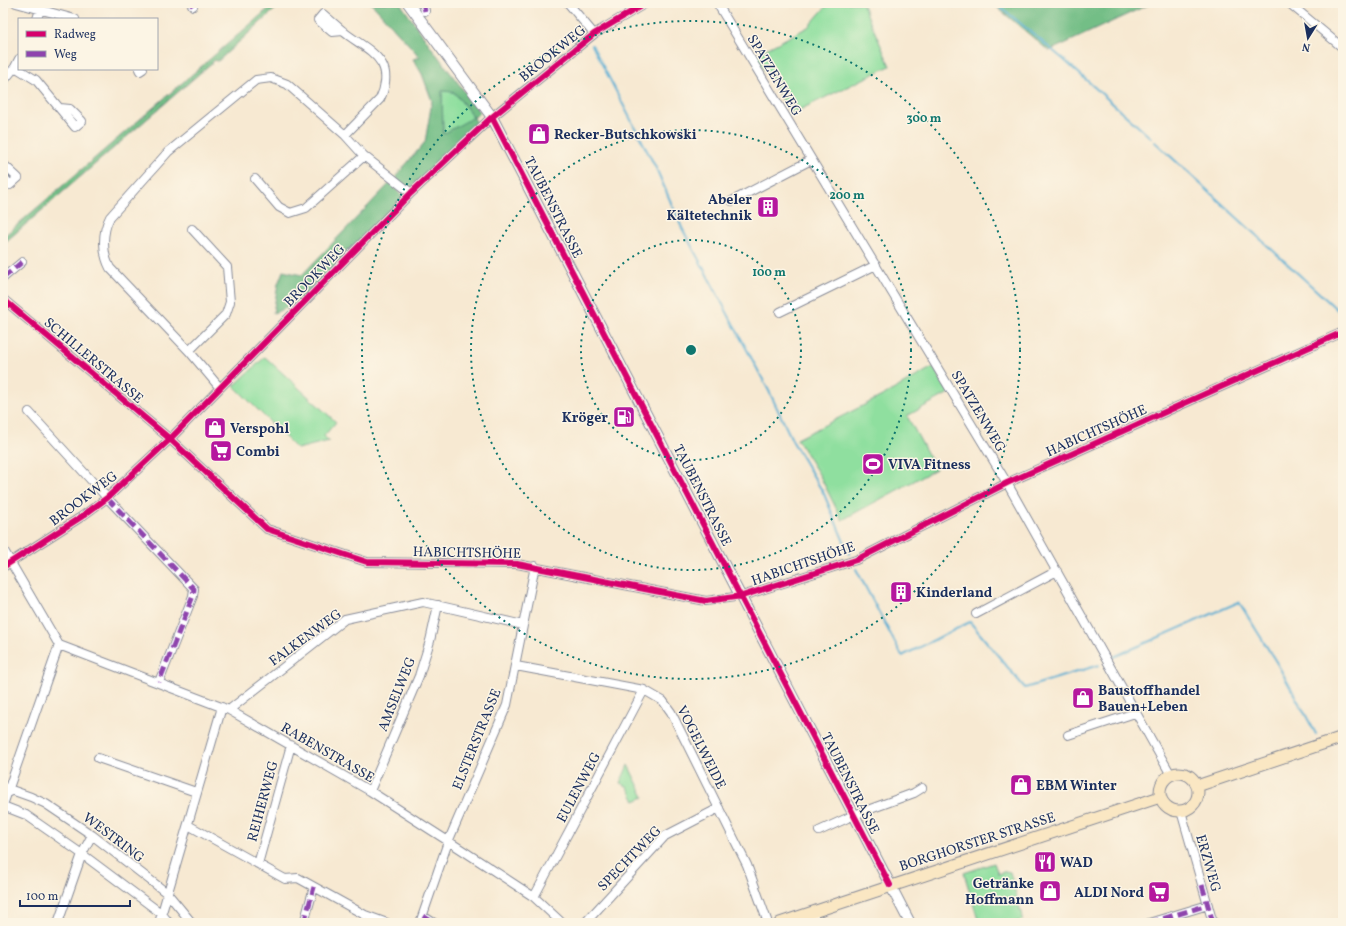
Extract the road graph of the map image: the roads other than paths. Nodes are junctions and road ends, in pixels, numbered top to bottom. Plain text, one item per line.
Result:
1 (16, 3) edge
2 (408, 3) edge
3 (568, 3) edge
4 (646, 3) edge
5 (717, 3) edge
6 (1289, 3) edge
7 (42, 6) edge
8 (37, 18) edge
9 (72, 18) edge
10 (343, 31) dead end
11 (594, 34) junction
12 (1343, 48) edge
13 (18, 60) edge
14 (15, 67) junction
15 (18, 69) edge
16 (20, 70) edge
17 (3, 82) edge
18 (60, 108) dead end
19 (492, 117) junction
20 (345, 135) junction
21 (364, 156) junction
22 (811, 160) junction
23 (3, 164) edge
24 (3, 176) edge
25 (255, 179) dead end
26 (411, 193) junction
27 (732, 201) dead end
28 (192, 229) dead end
29 (22, 262) dead end
30 (876, 265) junction
31 (3, 278) edge
32 (3, 299) edge
33 (780, 312) dead end
34 (1343, 332) edge
35 (189, 351) junction
36 (220, 388) junction
37 (29, 412) dead end
38 (170, 439) junction
39 (1007, 483) junction
40 (107, 498) junction
41 (3, 549) edge
42 (6, 565) edge
43 (534, 566) junction
44 (1057, 571) junction
45 (742, 596) junction
46 (438, 605) junction
47 (976, 614) dead end
48 (523, 625) junction
49 (59, 645) junction
50 (516, 666) junction
51 (159, 682) junction
52 (644, 690) junction
53 (226, 708) junction
54 (1135, 714) junction
55 (1068, 735) dead end
56 (1343, 737) edge
57 (291, 745) junction
58 (98, 758) dead end
59 (1171, 775) junction
60 (1197, 786) junction
61 (6, 788) edge
62 (922, 788) dead end
63 (370, 791) junction
64 (196, 792) junction
65 (1160, 797) junction
66 (3, 806) edge
67 (719, 808) junction
68 (1181, 811) junction
69 (854, 815) junction
70 (188, 824) junction
71 (819, 831) dead end
72 (92, 835) junction
73 (448, 842) junction
74 (82, 854) junction
75 (258, 864) junction
76 (890, 885) junction
77 (314, 887) junction
78 (168, 894) junction
79 (534, 897) junction
80 (1208, 905) junction
81 (812, 912) junction
82 (162, 914) junction
83 (421, 920) edge
84 (58, 923) edge
85 (159, 923) edge
86 (169, 923) edge
87 (192, 923) edge
88 (304, 923) edge
89 (387, 923) edge
90 (434, 923) edge
91 (562, 923) edge
92 (585, 923) edge
93 (768, 923) edge
94 (780, 923) edge
95 (816, 923) edge
96 (910, 923) edge
97 (1149, 923) edge
98 (1213, 923) edge

1 - 7 street
2 - 19 street, TAUBENSTRASSE
3 - 11 street
4 - 11 street, BROOKWEG
5 - 22 street, SPATZENWEG
6 - 12 street
7 - 8 street
7 - 9 street
10 - 20 street
11 - 19 street, BROOKWEG
13 - 14 street
14 - 15 street
14 - 17 street
16 - 18 street
19 - 26 street, BROOKWEG
19 - 45 street, TAUBENSTRASSE
20 - 21 street
20 - 35 street
21 - 25 street
21 - 26 street
22 - 27 street
22 - 30 street, SPATZENWEG
23 - 24 street
26 - 36 street, BROOKWEG
28 - 35 street
29 - 31 street
30 - 33 street
30 - 39 street, SPATZENWEG
32 - 38 street, SCHILLERSTRASSE
34 - 39 street, HABICHTSHÖHE
35 - 36 street
36 - 38 street, BROOKWEG
37 - 40 street
38 - 40 street, BROOKWEG
38 - 43 street, HABICHTSHÖHE
39 - 44 street, SPATZENWEG
39 - 45 street, HABICHTSHÖHE
40 - 42 street, BROOKWEG
40 - 51 street
41 - 42 street
42 - 49 street
43 - 45 street, HABICHTSHÖHE
43 - 48 street, ELSTERSTRASSE
44 - 47 street
44 - 54 street, SPATZENWEG
45 - 69 street, TAUBENSTRASSE
46 - 48 street, FALKENWEG
46 - 53 street, FALKENWEG
46 - 63 street, AMSELWEG
48 - 50 street, ELSTERSTRASSE
49 - 51 street, RABENSTRASSE
49 - 61 street
50 - 52 street, VOGELWEIDE
50 - 73 street, ELSTERSTRASSE
51 - 53 street, RABENSTRASSE
52 - 67 street, VOGELWEIDE
52 - 79 street, EULENWEG
53 - 57 street, RABENSTRASSE
53 - 64 street
54 - 55 street
54 - 59 street, SPATZENWEG
56 - 60 main road
57 - 63 street, RABENSTRASSE
57 - 75 street, REIHERWEG
58 - 64 street
59 - 60 main road
59 - 65 main road
60 - 68 main road
61 - 66 street
61 - 72 street, WESTRING
62 - 69 street
63 - 73 street, RABENSTRASSE
64 - 70 street
65 - 68 main road
65 - 76 main road, BORGHORSTER STRASSE
66 - 74 street
67 - 92 street, SPECHTWEG
67 - 93 street, VOGELWEIDE
68 - 80 street, ERZWEG
69 - 71 street
69 - 76 street, TAUBENSTRASSE
70 - 75 street
70 - 78 street
72 - 74 street
72 - 78 street, WESTRING
73 - 79 street, RABENSTRASSE
73 - 83 street, ELSTERSTRASSE
74 - 82 street
74 - 84 street
75 - 77 street
76 - 81 main road, BORGHORSTER STRASSE
76 - 96 street, TAUBENSTRASSE
77 - 88 street
77 - 89 street
78 - 82 street
78 - 87 street, WESTRING
79 - 91 street, RABENSTRASSE
80 - 97 street
80 - 98 street, ERZWEG
81 - 94 main road, BORGHORSTER STRASSE
81 - 95 street
82 - 85 street
82 - 86 street
83 - 90 street, ELSTERSTRASSE

